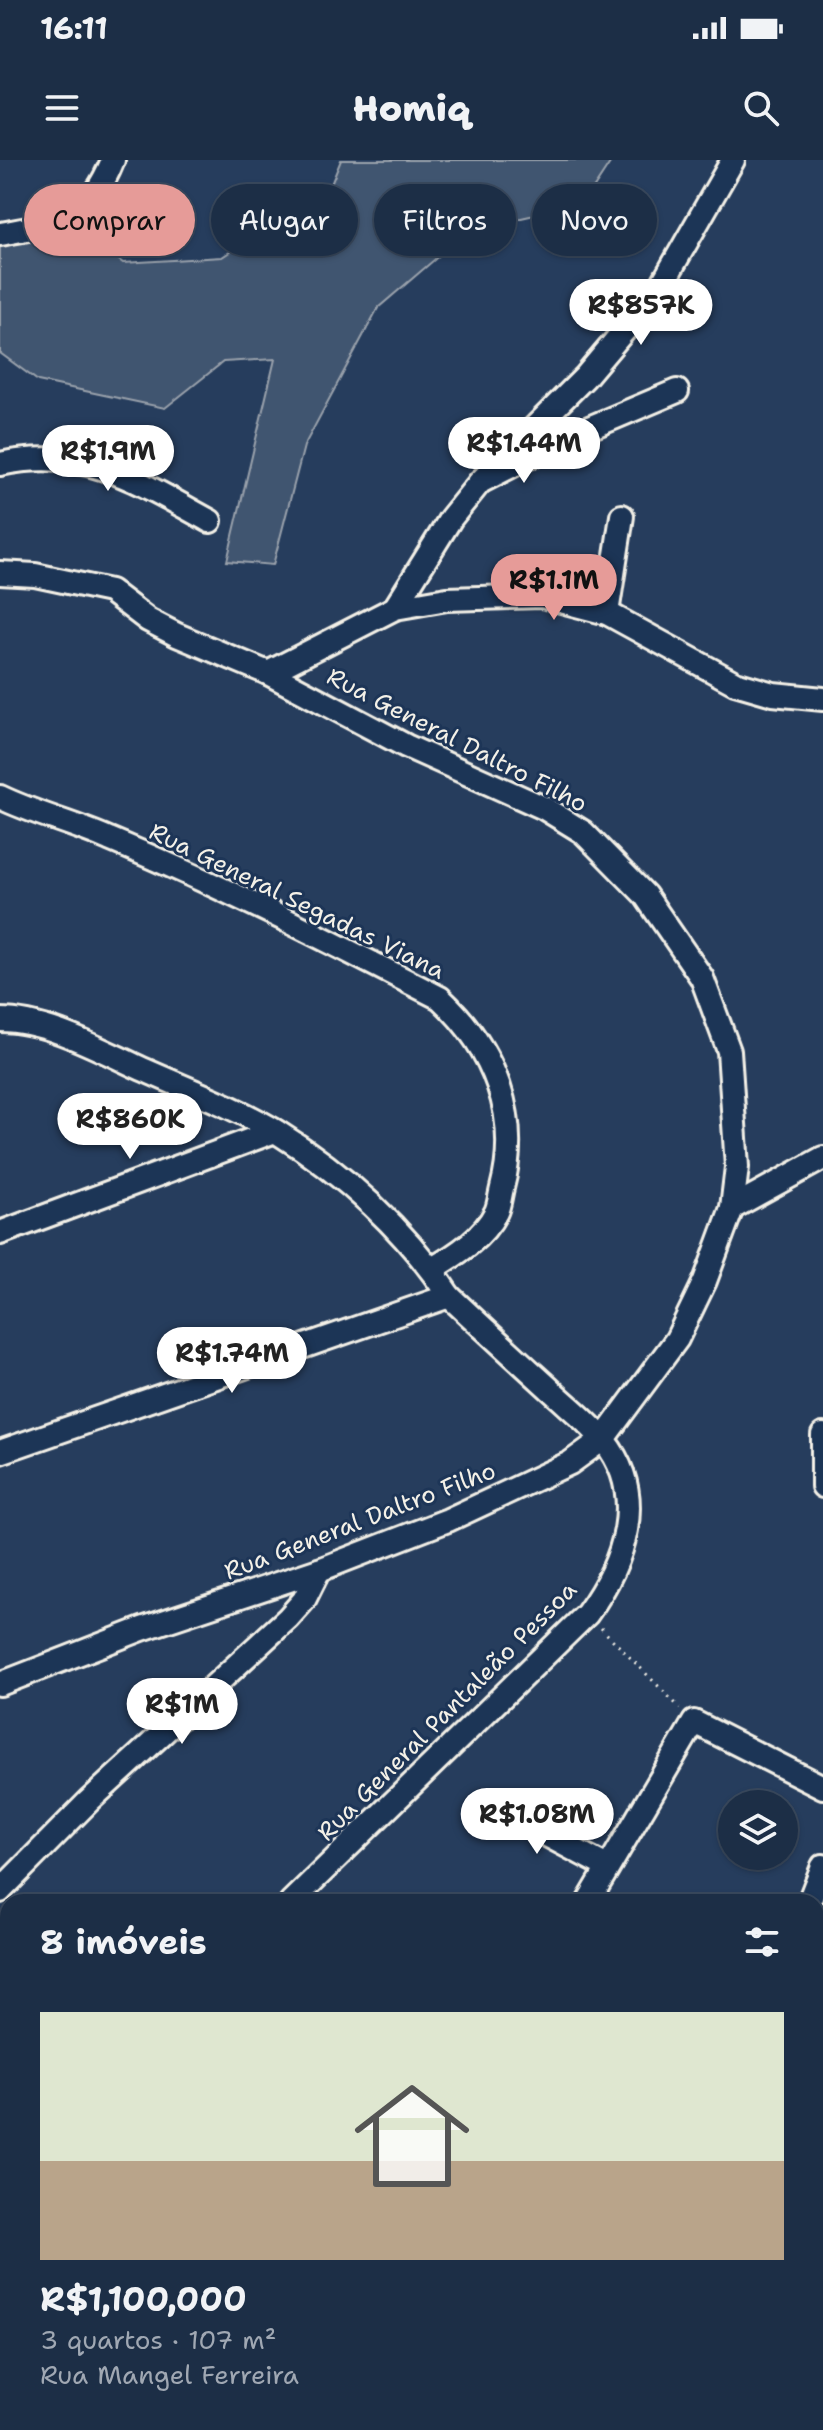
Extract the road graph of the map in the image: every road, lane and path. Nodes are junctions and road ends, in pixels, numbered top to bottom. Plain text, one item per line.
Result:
1 (113, 160) edge
2 (733, 160) edge
3 (0, 234) edge
4 (677, 391) dead end
5 (0, 465) edge
6 (480, 482) junction
7 (622, 516) dead end
8 (210, 521) dead end
9 (0, 573) edge
10 (395, 608) junction
11 (607, 613) junction
12 (268, 673) junction
13 (823, 699) edge
14 (0, 797) edge
15 (0, 816) edge
16 (54, 821) junction
17 (0, 1020) edge
18 (275, 1131) junction
19 (823, 1158) edge
20 (732, 1208) junction
21 (0, 1233) edge
22 (432, 1269) junction
23 (449, 1296) junction
24 (823, 1435) edge
25 (603, 1439) junction
26 (0, 1452) edge
27 (823, 1486) edge
28 (319, 1570) junction
29 (587, 1614) junction
30 (0, 1684) edge
31 (694, 1722) junction
32 (823, 1787) edge
33 (488, 1804) dead end
34 (823, 1866) edge
35 (607, 1867) junction
36 (0, 1891) edge
37 (299, 1894) edge
38 (592, 1894) edge
39 (812, 1894) edge

1 - 3 street
2 - 6 street
4 - 6 street
5 - 8 street
6 - 10 street
7 - 11 street
9 - 12 street, Rua General Daltro Filho
10 - 11 street
10 - 12 street
11 - 13 street
12 - 20 street, Rua General Daltro Filho
14 - 16 street, Rua General Segadas Viana
15 - 16 street, Rua General Segadas Viana
16 - 22 street, Rua General Segadas Viana
17 - 18 street, Rua General Pantaleão Pessoa
18 - 21 street
18 - 22 street, Rua General Pantaleão Pessoa
19 - 20 street
20 - 25 street, Rua General Daltro Filho
22 - 23 street, Rua General Pantaleão Pessoa
23 - 25 street, Rua General Pantaleão Pessoa
23 - 26 street
24 - 27 street
25 - 28 street, Rua General Daltro Filho
25 - 29 street, Rua General Pantaleão Pessoa
28 - 30 street, Rua General Daltro Filho
28 - 36 street
29 - 31 path
29 - 37 street, Rua General Pantaleão Pessoa
31 - 32 street
31 - 35 street
33 - 35 street
34 - 39 street
35 - 38 street

